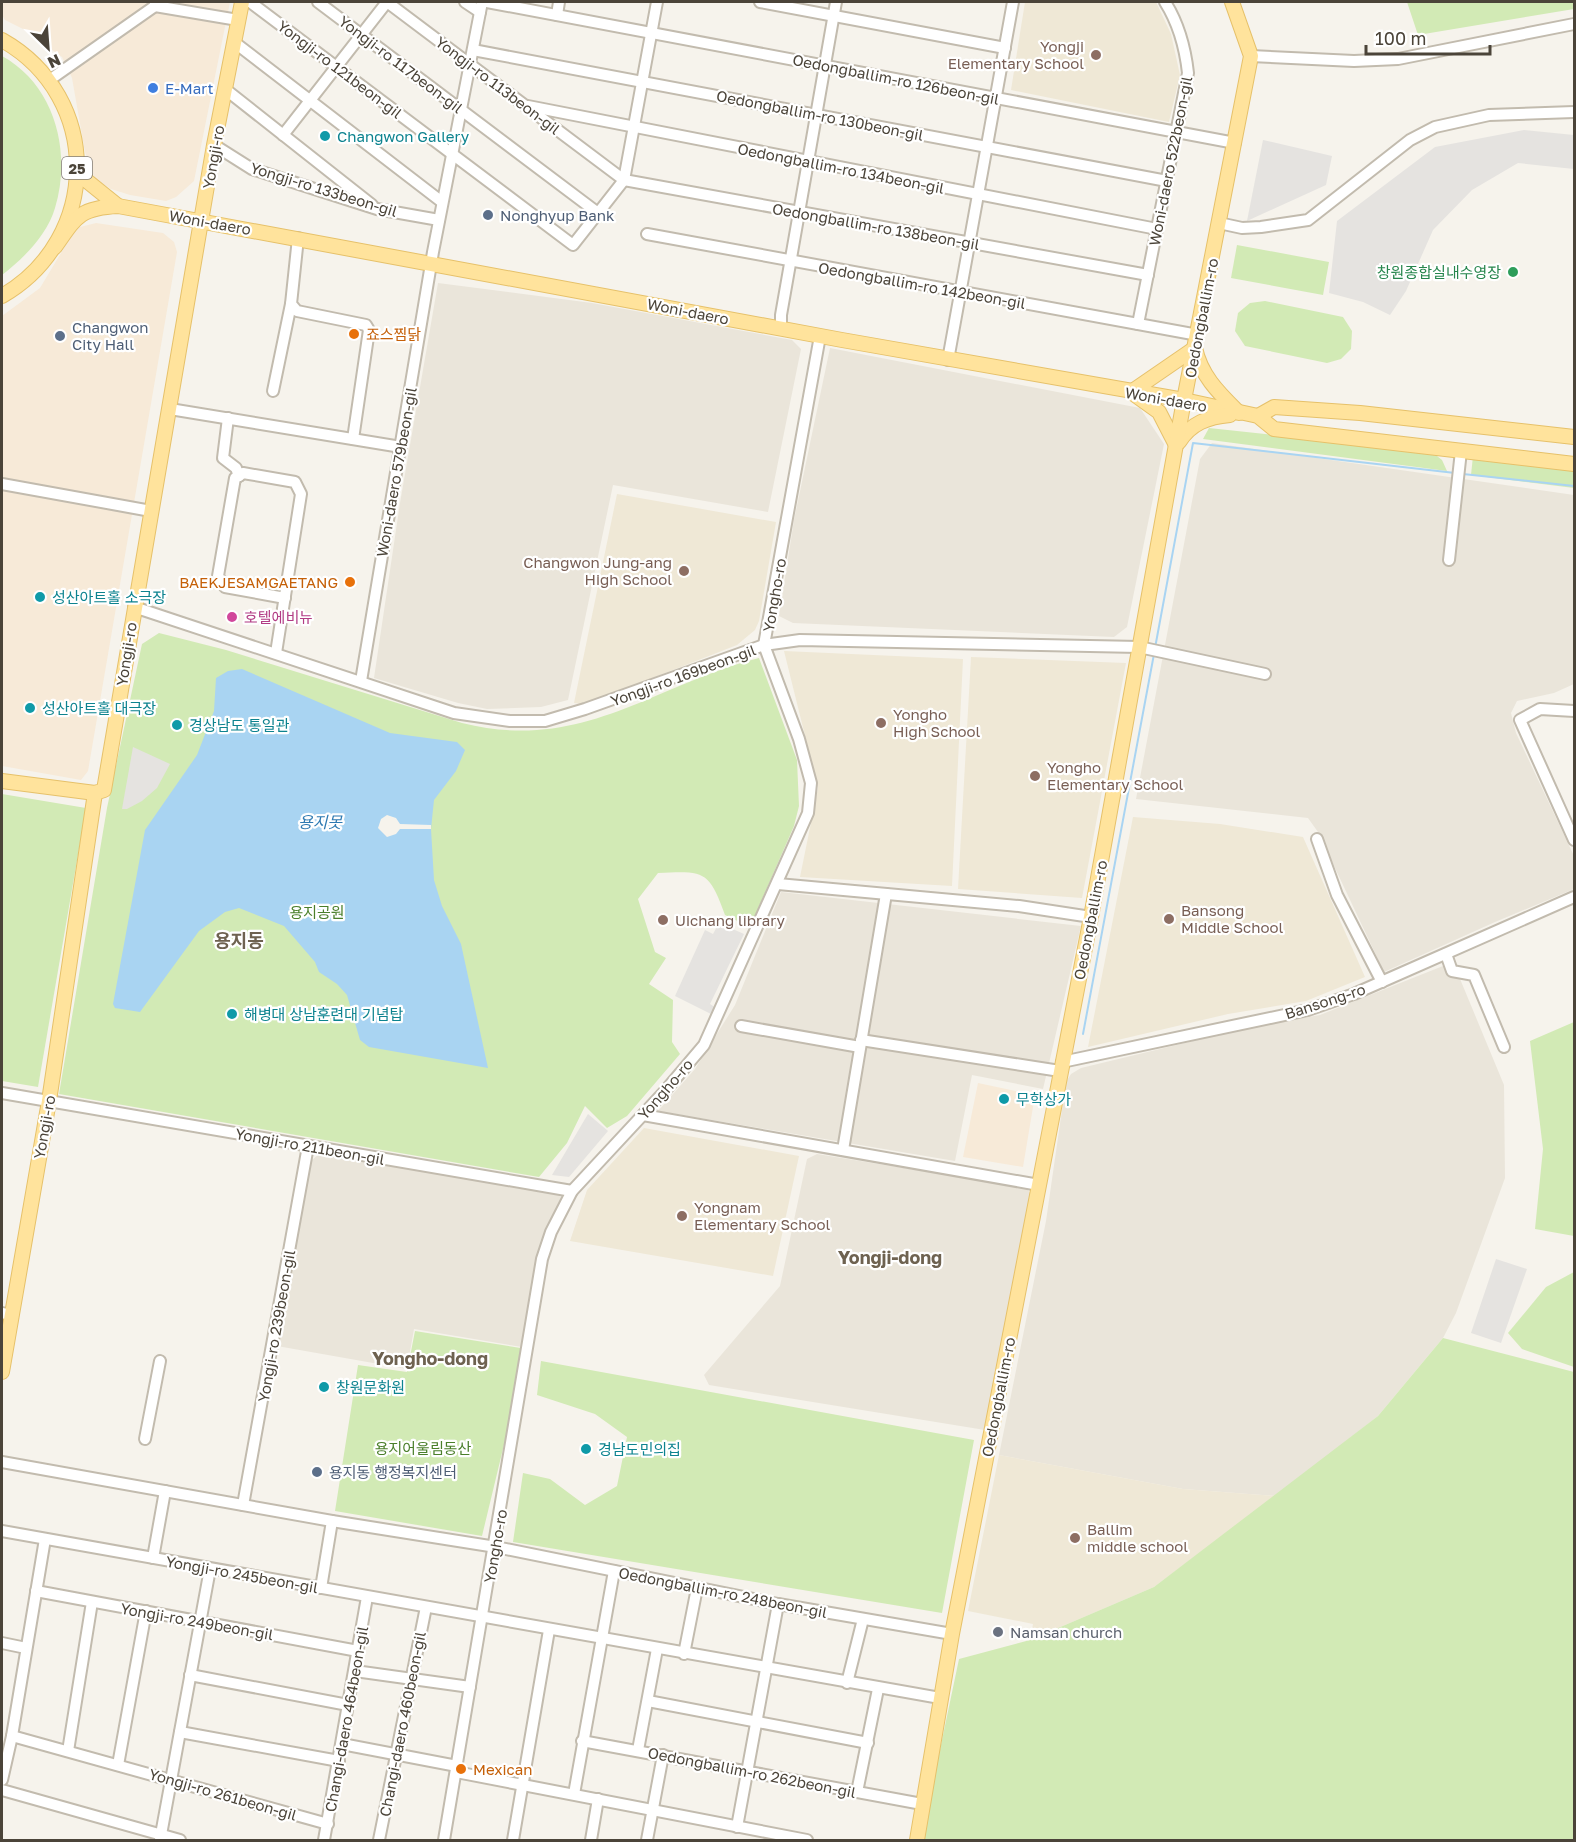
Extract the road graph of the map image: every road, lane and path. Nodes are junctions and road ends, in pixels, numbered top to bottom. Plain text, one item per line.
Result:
1 (242, 2) edge
2 (250, 2) edge
3 (318, 2) edge
4 (387, 2) edge
5 (465, 2) edge
6 (488, 2) edge
7 (559, 2) edge
8 (657, 2) edge
9 (760, 2) edge
10 (836, 2) edge
11 (1012, 2) edge
12 (1165, 2) edge
13 (1232, 2) edge
14 (155, 4) edge
15 (481, 7) edge
16 (557, 15) junction
17 (834, 15) junction
18 (238, 20) junction
19 (1575, 24) edge
20 (651, 33) junction
21 (362, 34) junction
22 (4, 40) edge
23 (234, 42) junction
24 (1005, 48) junction
25 (472, 50) junction
26 (1251, 56) junction
27 (470, 64) junction
28 (825, 66) junction
29 (336, 67) junction
30 (48, 81) junction
31 (642, 82) junction
32 (225, 89) junction
33 (995, 98) junction
34 (310, 100) junction
35 (525, 106) junction
36 (461, 109) junction
37 (1575, 112) edge
38 (816, 114) junction
39 (634, 127) junction
40 (1177, 132) junction
41 (283, 135) junction
42 (1235, 143) junction
43 (214, 145) junction
44 (986, 146) junction
45 (452, 154) junction
46 (808, 161) junction
47 (78, 165) junction
48 (608, 168) joint
49 (624, 180) junction
50 (1167, 181) junction
51 (977, 194) junction
52 (442, 202) junction
53 (118, 206) junction
54 (377, 208) junction
55 (799, 212) junction
56 (598, 213) junction
57 (202, 220) junction
58 (439, 220) junction
59 (1219, 223) junction
60 (1157, 230) junction
61 (647, 234) dead end
62 (298, 238) junction
63 (968, 242) junction
64 (54, 247) junction
65 (791, 261) junction
66 (431, 263) junction
67 (1148, 275) junction
68 (959, 291) junction
69 (2, 296) edge
70 (291, 304) junction
71 (1138, 324) junction
72 (781, 329) junction
73 (820, 336) junction
74 (1196, 342) junction
75 (948, 360) junction
76 (273, 391) dead end
77 (1131, 392) junction
78 (1185, 400) junction
79 (170, 409) junction
80 (1240, 414) junction
81 (1258, 416) junction
82 (228, 418) junction
83 (1575, 437) edge
84 (353, 439) junction
85 (401, 447) junction
86 (1176, 447) junction
87 (1461, 451) junction
88 (1575, 464) edge
89 (239, 476) junction
90 (2, 484) edge
91 (151, 511) junction
92 (1449, 560) dead end
93 (285, 598) junction
94 (134, 607) junction
95 (764, 645) junction
96 (1143, 647) junction
97 (276, 653) junction
98 (1265, 674) dead end
99 (361, 681) junction
100 (1575, 711) edge
101 (2, 781) edge
102 (95, 793) junction
103 (1317, 839) dead end
104 (1575, 840) edge
105 (778, 884) junction
106 (886, 894) junction
107 (1575, 897) edge
108 (1091, 917) junction
109 (1446, 954) junction
110 (1382, 982) junction
111 (741, 1026) dead end
112 (861, 1043) junction
113 (1504, 1047) dead end
114 (1061, 1066) junction
115 (2, 1093) edge
116 (49, 1101) junction
117 (643, 1115) junction
118 (308, 1146) junction
119 (843, 1150) junction
120 (1039, 1185) junction
121 (572, 1191) junction
122 (6, 1314) edge
123 (160, 1361) dead end
124 (2, 1372) edge
125 (145, 1438) dead end
126 (2, 1462) edge
127 (165, 1491) junction
128 (243, 1505) junction
129 (332, 1521) junction
130 (2, 1531) edge
131 (45, 1539) junction
132 (496, 1547) junction
133 (153, 1558) junction
134 (210, 1569) junction
135 (615, 1571) junction
136 (321, 1588) junction
137 (697, 1588) junction
138 (36, 1591) junction
139 (367, 1597) junction
140 (92, 1602) junction
141 (778, 1604) junction
142 (426, 1607) junction
143 (146, 1611) junction
144 (482, 1617) junction
145 (863, 1619) junction
146 (200, 1622) junction
147 (549, 1630) junction
148 (952, 1634) junction
149 (602, 1639) junction
150 (2, 1643) edge
151 (27, 1648) junction
152 (657, 1649) junction
153 (358, 1651) junction
154 (684, 1654) junction
155 (766, 1668) junction
156 (354, 1671) junction
157 (190, 1675) junction
158 (412, 1679) junction
159 (847, 1683) junction
160 (470, 1687) junction
161 (878, 1689) junction
162 (940, 1698) junction
163 (648, 1701) junction
164 (348, 1706) junction
165 (756, 1722) junction
166 (180, 1732) junction
167 (12, 1736) junction
168 (582, 1742) junction
169 (868, 1743) junction
170 (342, 1744) junction
171 (638, 1750) junction
172 (68, 1751) junction
173 (398, 1755) junction
174 (663, 1755) junction
175 (339, 1761) junction
176 (118, 1765) junction
177 (456, 1769) junction
178 (745, 1770) junction
179 (2, 1780) edge
180 (171, 1780) junction
181 (523, 1785) junction
182 (2, 1790) edge
183 (857, 1792) junction
184 (574, 1794) junction
185 (598, 1799) junction
186 (922, 1804) junction
187 (652, 1812) junction
188 (328, 1824) junction
189 (737, 1827) junction
190 (161, 1838) edge
191 (180, 1840) edge
192 (324, 1840) edge
193 (379, 1840) edge
194 (444, 1840) edge
195 (514, 1840) edge
196 (591, 1840) edge
197 (647, 1840) edge
198 (807, 1840) edge
199 (917, 1840) edge

1 - 18 main road, Yongji-ro
2 - 29 street, Yongji-ro 121beon-gil
3 - 21 street, Yongji-ro 117beon-gil
4 - 21 street
4 - 27 street, Yongji-ro 113beon-gil
5 - 15 street
6 - 16 street, Oedongballim-ro 126beon-gil
7 - 16 street
8 - 20 street
9 - 17 street
10 - 17 street
11 - 24 street
12 - 40 street, Woni-daero 522beon-gil
13 - 26 main road, Oedongballim-ro
14 - 18 street
14 - 30 street
15 - 25 street, Woni-daero 579beon-gil
16 - 20 street, Oedongballim-ro 126beon-gil
17 - 24 street
17 - 28 street
18 - 23 main road, Yongji-ro
19 - 26 street
20 - 28 street, Oedongballim-ro 126beon-gil
20 - 31 street
21 - 29 street
21 - 36 street, Yongji-ro 117beon-gil
22 - 30 main road, 25
23 - 32 main road, Yongji-ro
23 - 34 street
24 - 33 street
25 - 27 street, Woni-daero 579beon-gil
25 - 31 street, Oedongballim-ro 130beon-gil
26 - 42 main road, Oedongballim-ro
27 - 35 street, Yongji-ro 113beon-gil
27 - 36 street, Woni-daero 579beon-gil
28 - 33 street, Oedongballim-ro 126beon-gil
28 - 38 street
29 - 34 street
29 - 45 street, Yongji-ro 121beon-gil
30 - 47 main road, 25
31 - 38 street, Oedongballim-ro 130beon-gil
31 - 39 street
32 - 41 street
32 - 43 main road, Yongji-ro
33 - 40 street, Oedongballim-ro 126beon-gil
33 - 44 street
34 - 41 street
34 - 52 street
35 - 39 street, Oedongballim-ro 134beon-gil
35 - 48 street, Yongji-ro 113beon-gil
36 - 45 street, Woni-daero 579beon-gil
36 - 56 street, Yongji-ro 117beon-gil
37 - 59 street
38 - 44 street, Oedongballim-ro 130beon-gil
38 - 46 street
39 - 46 street, Oedongballim-ro 134beon-gil
39 - 49 street
40 - 42 street, Oedongballim-ro 126beon-gil
40 - 50 street, Woni-daero 522beon-gil
41 - 54 street
42 - 59 main road, Oedongballim-ro
43 - 54 street, Yongji-ro 133beon-gil
43 - 57 main road, Yongji-ro
44 - 50 street, Oedongballim-ro 130beon-gil
44 - 51 street
45 - 52 street, Woni-daero 579beon-gil
45 - 56 street, Yongji-ro 121beon-gil
46 - 51 street, Oedongballim-ro 134beon-gil
46 - 55 street
47 - 53 main road
47 - 64 main road, 25
48 - 49 street, Oedongballim-ro 138beon-gil
49 - 55 street, Oedongballim-ro 138beon-gil
49 - 56 street
50 - 60 street, Woni-daero 522beon-gil
51 - 60 street, Oedongballim-ro 134beon-gil
51 - 63 street
52 - 58 street, Woni-daero 579beon-gil
53 - 57 main road, Woni-daero
53 - 64 main road, Woni-daero
54 - 58 street, Yongji-ro 133beon-gil
55 - 63 street, Oedongballim-ro 138beon-gil
55 - 65 street
57 - 62 main road, Woni-daero
57 - 79 main road, Yongji-ro
58 - 66 street, Woni-daero 579beon-gil
59 - 74 main road, Oedongballim-ro
60 - 67 street, Woni-daero 522beon-gil
61 - 65 street, Oedongballim-ro 142beon-gil
62 - 66 main road, Woni-daero
62 - 70 street
63 - 67 street, Oedongballim-ro 138beon-gil
63 - 68 street
64 - 69 main road, 25
65 - 68 street, Oedongballim-ro 142beon-gil
65 - 72 street
66 - 72 main road, Woni-daero
66 - 85 street, Woni-daero 579beon-gil
67 - 71 street, Woni-daero 522beon-gil
68 - 71 street, Oedongballim-ro 142beon-gil
68 - 75 street
70 - 76 street
70 - 84 street
71 - 74 street, Oedongballim-ro 142beon-gil
72 - 73 main road, Woni-daero
73 - 75 main road, Woni-daero
73 - 95 street, Yongho-ro
74 - 77 main road
74 - 78 main road, Oedongballim-ro
74 - 80 main road
75 - 77 main road, Woni-daero
77 - 78 main road, Woni-daero
77 - 86 main road
78 - 80 main road, Woni-daero
78 - 86 main road, Oedongballim-ro
79 - 82 street
79 - 91 main road, Yongji-ro
80 - 81 main road, Woni-daero
80 - 86 main road
81 - 83 main road, Woni-daero
81 - 87 main road, Woni-daero
82 - 84 street
82 - 89 street
84 - 85 street
85 - 99 street, Woni-daero 579beon-gil
86 - 96 main road, Oedongballim-ro
87 - 88 main road, Woni-daero
87 - 92 street
89 - 93 street
89 - 93 street
90 - 91 street
91 - 94 main road, Yongji-ro
93 - 97 street
94 - 97 street, Yongji-ro 169beon-gil
94 - 102 main road, Yongji-ro
95 - 96 street, Yongji-ro 169beon-gil
95 - 99 street, Yongji-ro 169beon-gil
95 - 105 street, Yongho-ro
96 - 98 street, Yongji-ro 169beon-gil
96 - 108 main road, Oedongballim-ro
97 - 99 street, Yongji-ro 169beon-gil
100 - 104 street
101 - 102 main road
102 - 116 main road, Yongji-ro
103 - 110 street
105 - 106 street
105 - 117 street, Yongho-ro
106 - 108 street
106 - 112 street
107 - 109 street, Bansong-ro
108 - 114 main road, Oedongballim-ro
109 - 110 street, Bansong-ro
109 - 113 street
110 - 114 street, Bansong-ro
111 - 112 street
112 - 114 street
112 - 119 street
114 - 120 main road, Oedongballim-ro
115 - 116 street, Yongji-ro 211beon-gil
116 - 118 street, Yongji-ro 211beon-gil
116 - 122 main road, Yongji-ro
117 - 119 street
117 - 121 street, Yongho-ro
118 - 121 street, Yongji-ro 211beon-gil
118 - 128 street, Yongji-ro 239beon-gil
119 - 120 street
120 - 148 main road, Oedongballim-ro
121 - 132 street, Yongho-ro
122 - 124 main road, Yongji-ro
123 - 125 street
126 - 127 street
127 - 128 street
127 - 133 street
128 - 129 street
129 - 132 street
129 - 136 street
130 - 131 street, Yongji-ro 245beon-gil
131 - 133 street, Yongji-ro 245beon-gil
131 - 138 street
132 - 135 street, Oedongballim-ro 248beon-gil
132 - 144 street, Yongho-ro
133 - 134 street, Yongji-ro 245beon-gil
134 - 136 street, Yongji-ro 245beon-gil
134 - 146 street
135 - 137 street, Oedongballim-ro 248beon-gil
135 - 149 street
136 - 139 street, Yongji-ro 245beon-gil
137 - 141 street, Oedongballim-ro 248beon-gil
137 - 154 street
138 - 140 street, Yongji-ro 249beon-gil
138 - 151 street
139 - 142 street, Yongji-ro 245beon-gil
139 - 153 street, Changi-daero 464beon-gil
140 - 143 street, Yongji-ro 249beon-gil
140 - 172 street
141 - 145 street, Oedongballim-ro 248beon-gil
141 - 155 street
142 - 144 street, Yongji-ro 245beon-gil
142 - 158 street, Changi-daero 460beon-gil
143 - 146 street, Yongji-ro 249beon-gil
143 - 176 street
144 - 147 street, Yongji-ro 245beon-gil
144 - 160 street, Yongho-ro
145 - 148 street, Oedongballim-ro 248beon-gil
145 - 159 street
146 - 153 street, Yongji-ro 249beon-gil
146 - 157 street
147 - 149 street, Yongji-ro 245beon-gil
147 - 181 street
148 - 162 main road, Oedongballim-ro
149 - 152 street, Yongji-ro 245beon-gil
149 - 168 street
150 - 151 street
151 - 167 street
152 - 154 street, Yongji-ro 245beon-gil
152 - 163 street
153 - 156 street, Changi-daero 464beon-gil
154 - 155 street, Yongji-ro 245beon-gil
155 - 159 street, Yongji-ro 245beon-gil
155 - 165 street
156 - 158 street
156 - 164 street, Changi-daero 464beon-gil
157 - 164 street
157 - 166 street
158 - 160 street
158 - 173 street, Changi-daero 460beon-gil
159 - 161 street, Yongji-ro 245beon-gil
160 - 177 street, Yongho-ro
161 - 162 street, Yongji-ro 245beon-gil
161 - 169 street
162 - 186 main road, Oedongballim-ro
163 - 165 street
163 - 171 street
164 - 170 street, Changi-daero 464beon-gil
165 - 169 street
165 - 178 street
166 - 175 street
166 - 180 street
167 - 172 street, Yongji-ro 261beon-gil
167 - 179 street
168 - 171 street, Oedongballim-ro 262beon-gil
168 - 184 street
169 - 183 street
170 - 173 street
170 - 175 street, Changi-daero 464beon-gil
171 - 174 street, Oedongballim-ro 262beon-gil
172 - 176 street, Yongji-ro 261beon-gil
173 - 177 street
173 - 193 street, Changi-daero 460beon-gil
174 - 178 street, Oedongballim-ro 262beon-gil
174 - 187 street
175 - 188 street, Changi-daero 464beon-gil
176 - 180 street, Yongji-ro 261beon-gil
177 - 181 street
177 - 194 street, Yongho-ro
178 - 183 street, Oedongballim-ro 262beon-gil
178 - 189 street
180 - 188 street, Yongji-ro 261beon-gil
180 - 190 street
181 - 184 street
181 - 195 street
182 - 190 street
183 - 186 street, Oedongballim-ro 262beon-gil
184 - 185 street
185 - 187 street
185 - 196 street
186 - 199 main road, Oedongballim-ro
187 - 189 street
187 - 197 street
188 - 192 street, Changi-daero 464beon-gil
189 - 198 street
190 - 191 street

